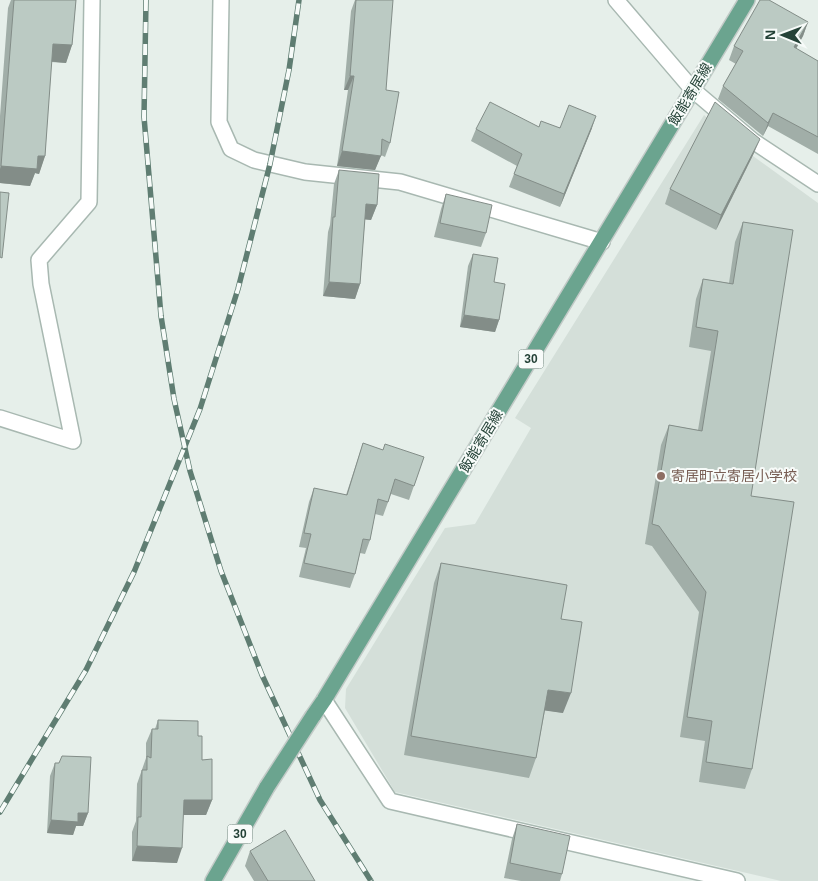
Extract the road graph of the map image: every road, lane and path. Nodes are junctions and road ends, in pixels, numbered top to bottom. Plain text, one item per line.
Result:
1 (92, 0) edge
2 (221, 0) edge
3 (616, 0) edge
4 (747, 0) edge
5 (693, 90) junction
6 (818, 184) edge
7 (602, 242) junction
8 (0, 418) edge
9 (324, 700) junction
10 (213, 881) edge
11 (737, 881) edge

1 - 8 street
2 - 7 street
3 - 5 street
4 - 5 main road, 飯能寄居線 / 30
5 - 6 street
5 - 7 main road, 飯能寄居線 / 30
7 - 9 main road, 飯能寄居線 / 30
9 - 10 main road, 飯能寄居線 / 30, bridge
9 - 11 street

